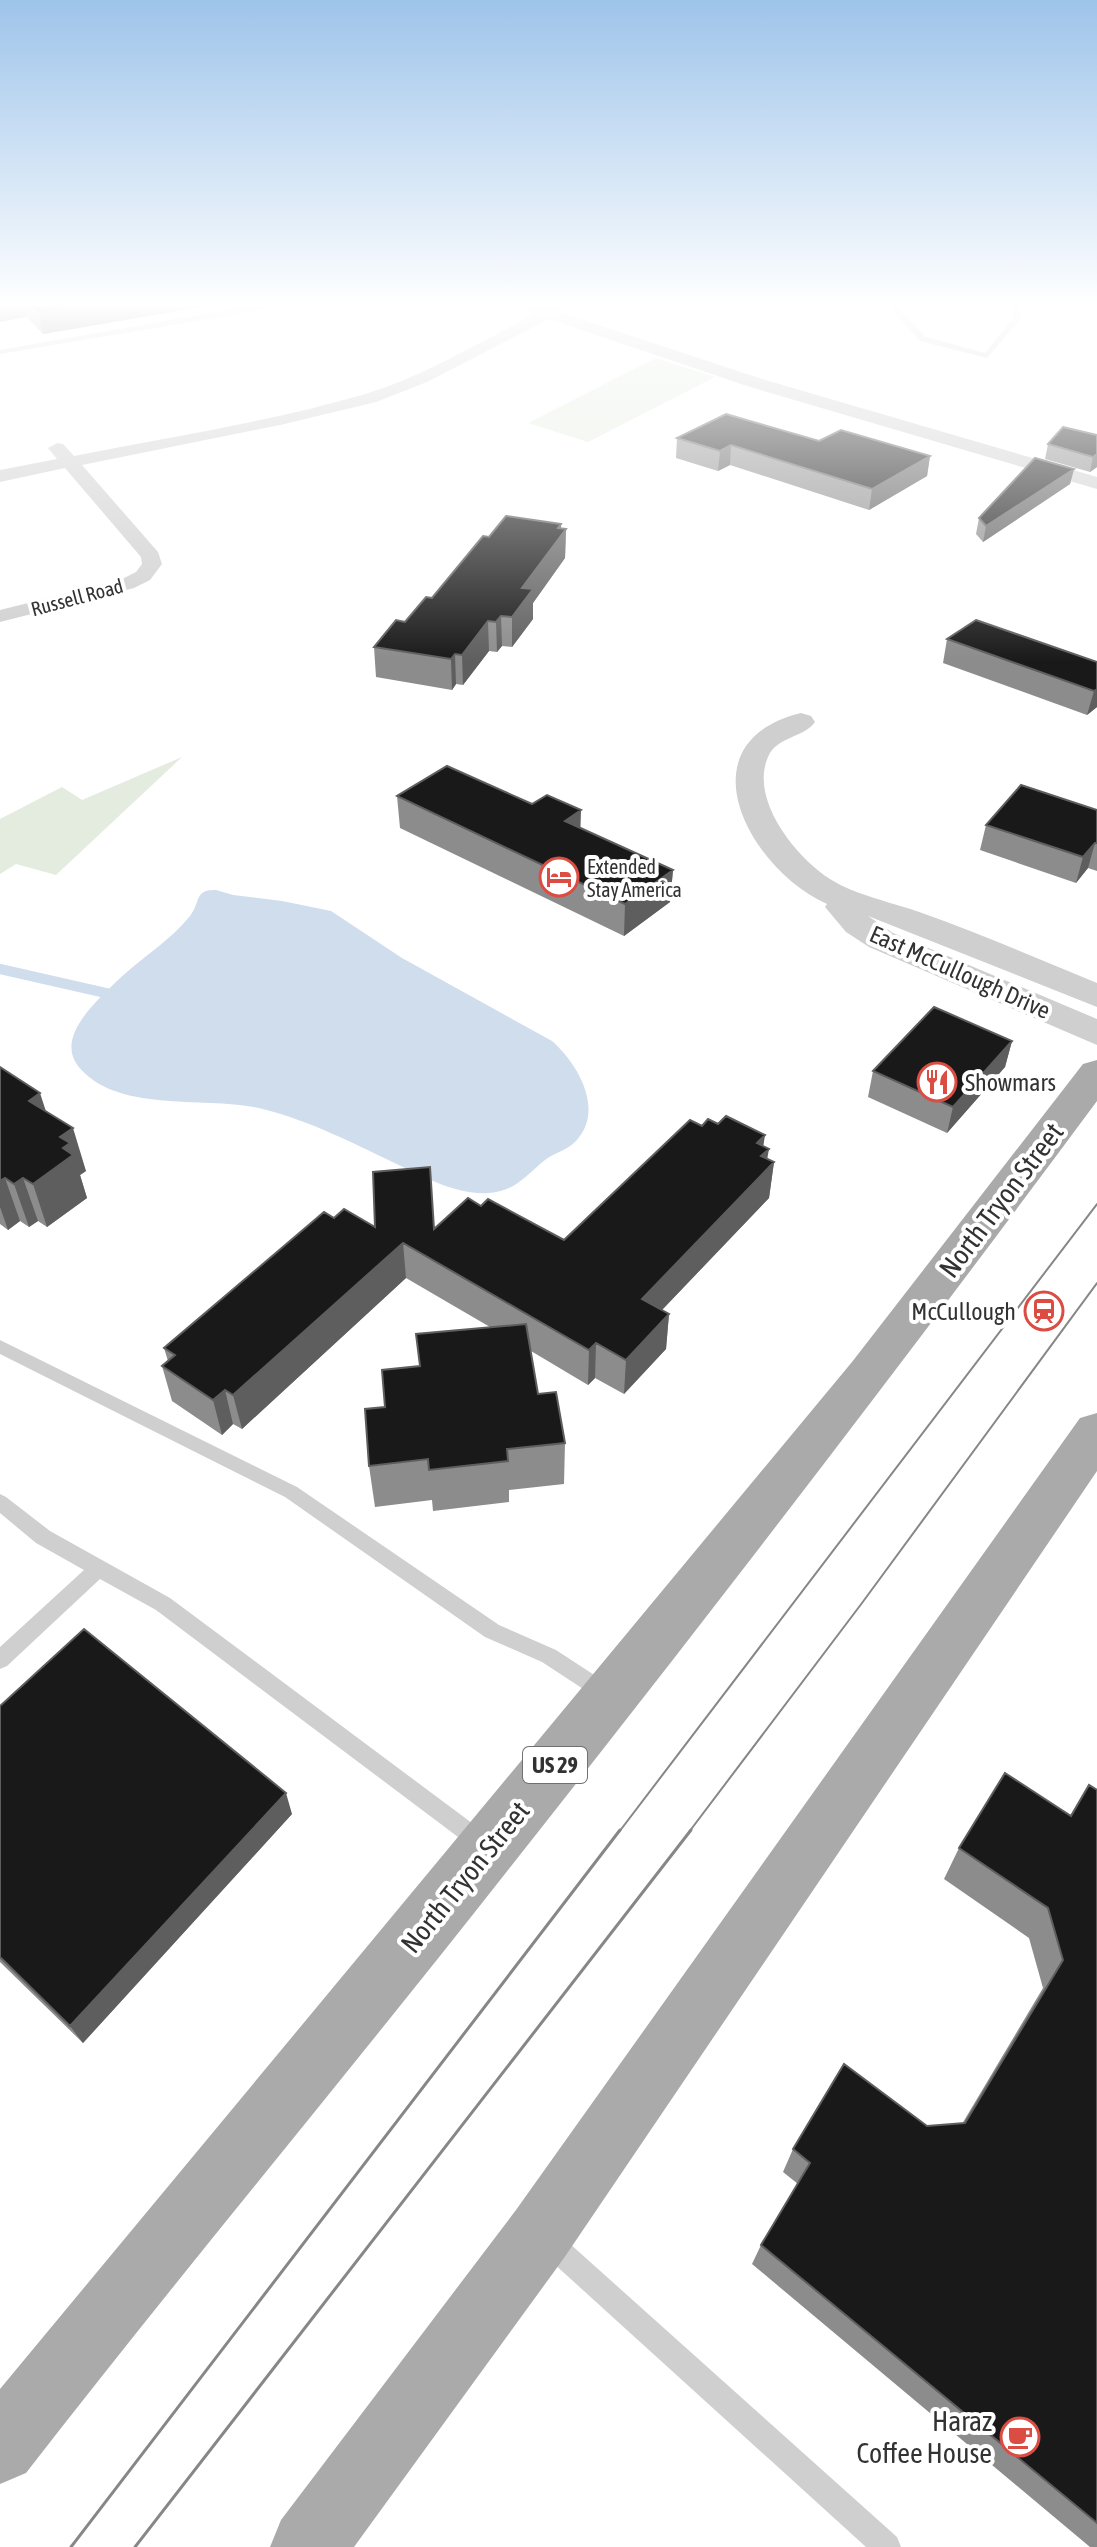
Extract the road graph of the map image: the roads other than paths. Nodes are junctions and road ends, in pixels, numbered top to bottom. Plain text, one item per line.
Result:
1 (255, 425) edge
2 (899, 425) edge
3 (55, 444) dead end
4 (69, 462) junction
5 (0, 476) edge
6 (1097, 483) edge
7 (0, 616) edge
8 (801, 722) dead end
9 (835, 895) junction
10 (1097, 996) edge
11 (1097, 1033) edge
12 (1097, 1073) edge
13 (0, 1346) edge
14 (1097, 1432) edge
15 (0, 1502) edge
16 (99, 1568) junction
17 (0, 1660) edge
18 (610, 1696) junction
19 (489, 1848) junction
20 (540, 2234) junction
21 (0, 2447) edge
22 (308, 2547) edge
23 (887, 2547) edge

1 - 4 street
2 - 6 street
3 - 4 street
4 - 5 street
4 - 7 street, Russell Road
8 - 9 street, East McCullough Drive
9 - 10 street, East McCullough Drive
9 - 11 street, East McCullough Drive
12 - 18 main road, North Tryon Street / US 29
13 - 18 lane
14 - 20 main road
15 - 16 lane
16 - 17 lane
16 - 19 lane
18 - 19 main road, North Tryon Street / US 29
19 - 21 main road, North Tryon Street / US 29
20 - 22 main road
20 - 23 lane

